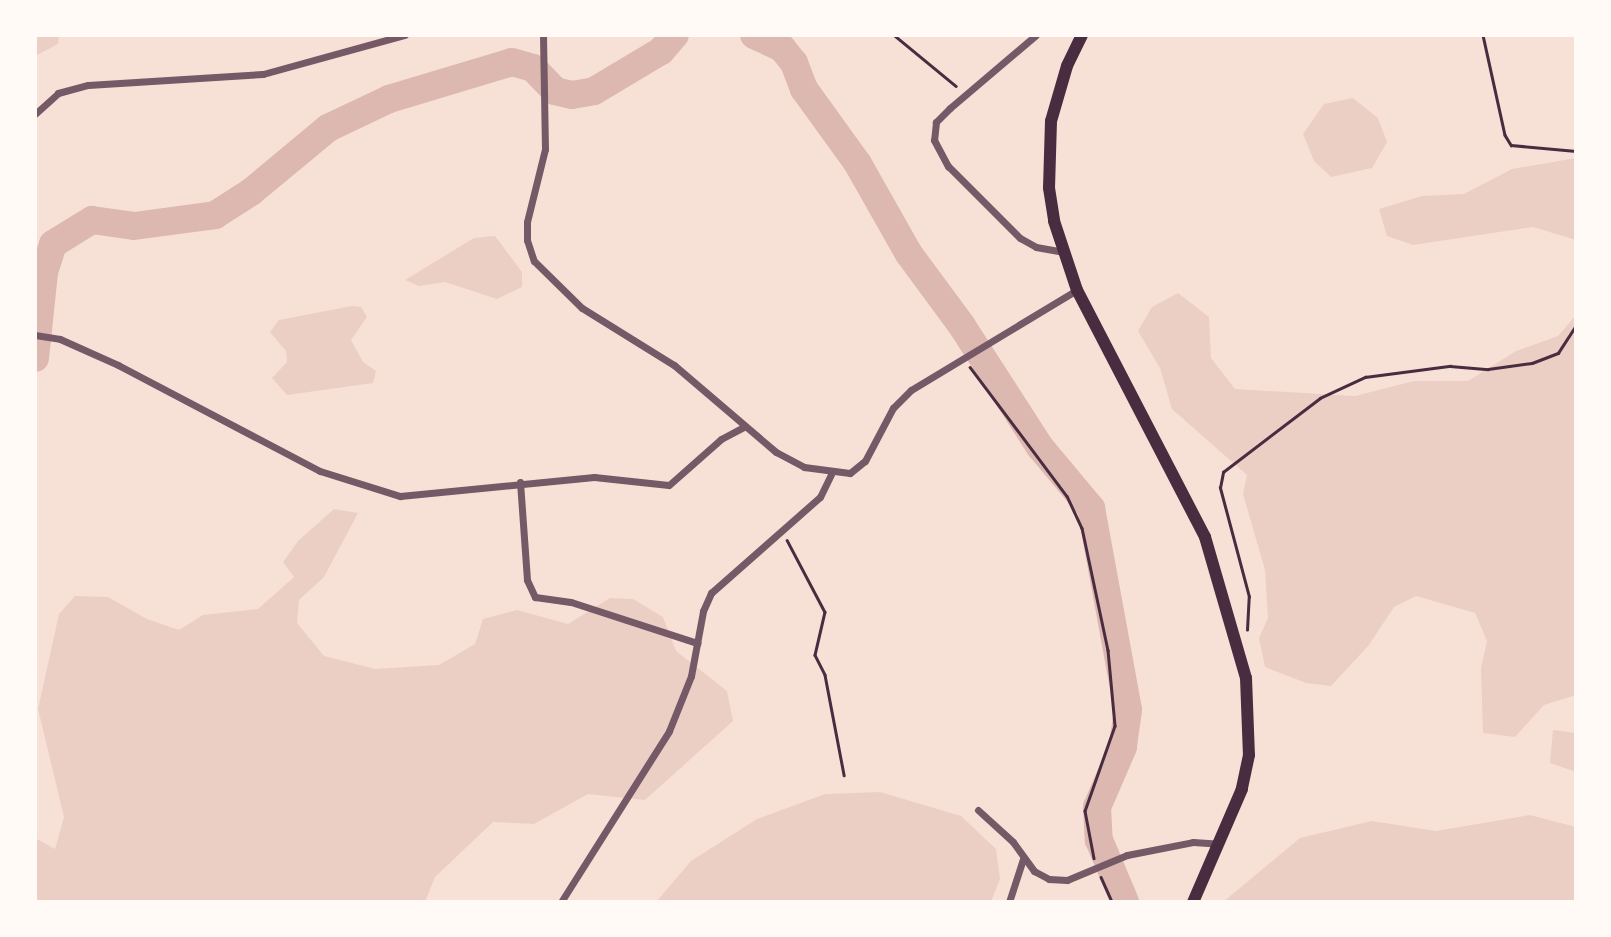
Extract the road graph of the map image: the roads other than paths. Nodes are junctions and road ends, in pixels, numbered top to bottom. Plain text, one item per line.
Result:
1 (359, 35) edge
2 (405, 35) edge
3 (543, 35) edge
4 (1036, 35) edge
5 (1082, 35) edge
6 (370, 42) junction
7 (35, 114) edge
8 (1063, 252) junction
9 (1077, 290) junction
10 (35, 335) edge
11 (745, 426) junction
12 (831, 474) junction
13 (520, 482) junction
14 (697, 643) junction
15 (978, 810) dead end
16 (1220, 844) junction
17 (1023, 859) junction
18 (561, 902) edge
19 (1009, 902) edge
20 (1193, 902) edge

1 - 6 street
2 - 6 street
3 - 11 street
4 - 8 street
5 - 8 main road
6 - 7 street
8 - 9 main road
9 - 12 street
9 - 16 main road
10 - 13 street
11 - 12 street
11 - 13 street
12 - 14 street
13 - 14 street
14 - 18 street
15 - 17 street
16 - 17 street
16 - 20 main road
17 - 19 street

